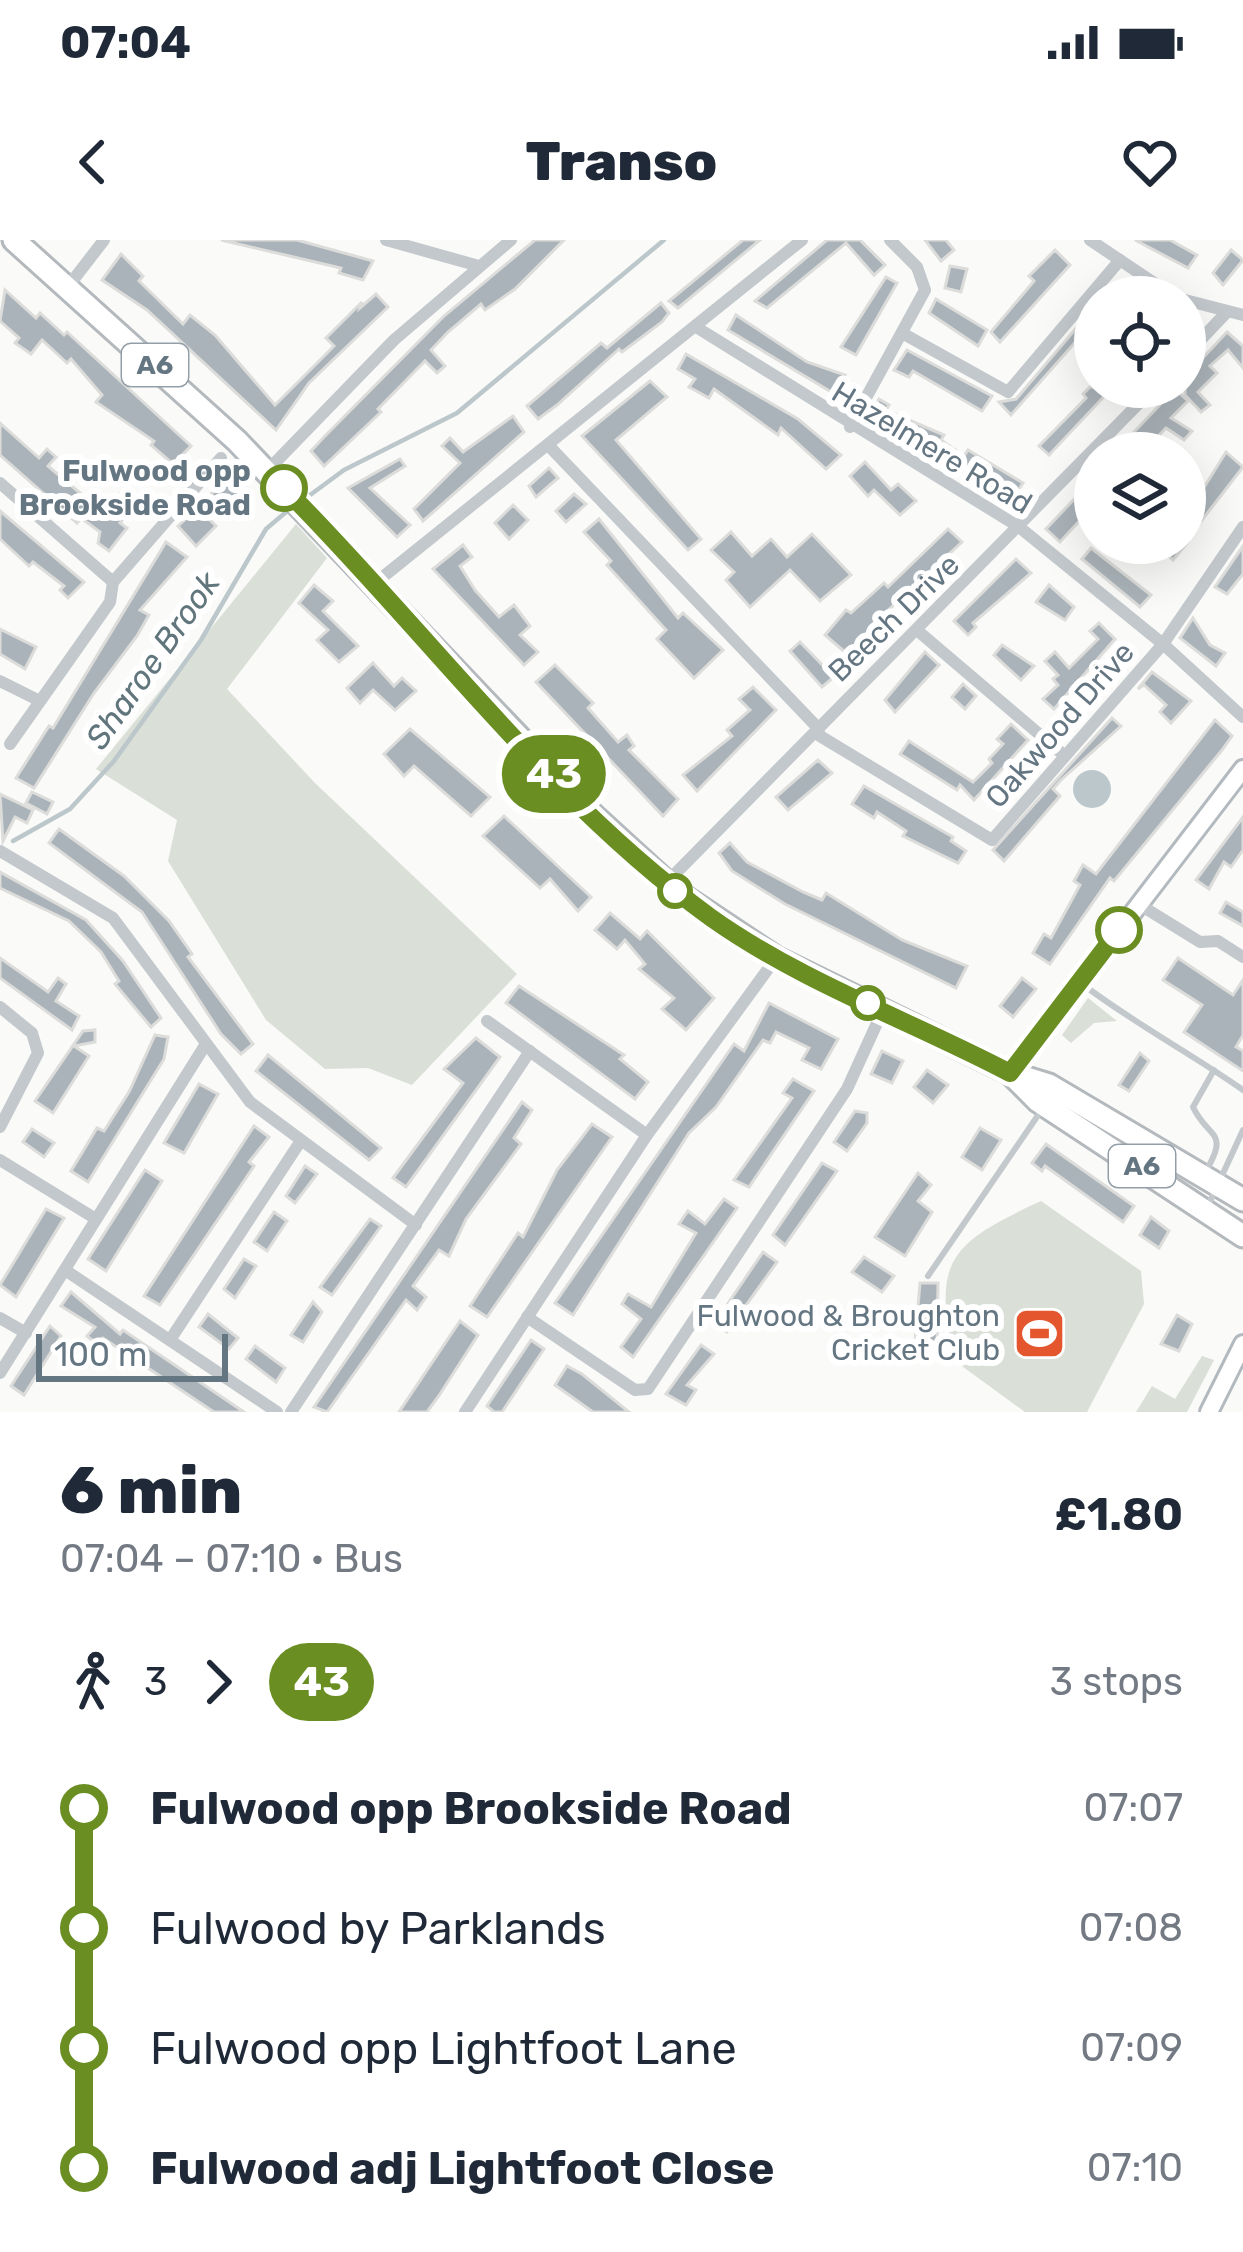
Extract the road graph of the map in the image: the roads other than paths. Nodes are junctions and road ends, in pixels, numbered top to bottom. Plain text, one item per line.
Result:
1 (14, 240) edge
2 (104, 240) edge
3 (386, 240) edge
4 (511, 240) edge
5 (802, 240) edge
6 (890, 240) edge
7 (1090, 240) edge
8 (1120, 260) junction
9 (479, 266) junction
10 (1144, 276) edge
11 (67, 288) junction
12 (1206, 306) edge
13 (1227, 313) junction
14 (1243, 315) edge
15 (696, 327) junction
16 (902, 333) junction
17 (1206, 334) edge
18 (1135, 408) edge
19 (850, 427) junction
20 (550, 447) junction
21 (221, 458) dead end
22 (267, 471) junction
23 (0, 483) edge
24 (1019, 527) junction
25 (1243, 527) edge
26 (113, 582) junction
27 (374, 584) junction
28 (918, 632) junction
29 (1163, 644) junction
30 (0, 681) edge
31 (40, 700) junction
32 (1243, 717) edge
33 (817, 727) junction
34 (10, 744) dead end
35 (1065, 757) junction
36 (1240, 778) edge
37 (0, 851) edge
38 (666, 883) junction
39 (1140, 904) junction
40 (1240, 955) edge
41 (776, 958) junction
42 (1227, 965) dead end
43 (1078, 981) junction
44 (0, 1007) edge
45 (883, 1010) junction
46 (488, 1021) dead end
47 (204, 1046) junction
48 (530, 1051) junction
49 (1214, 1070) junction
50 (1010, 1073) junction
51 (1243, 1090) edge
52 (1045, 1105) junction
53 (0, 1127) edge
54 (1243, 1130) edge
55 (647, 1135) junction
56 (300, 1142) junction
57 (0, 1160) edge
58 (1213, 1179) junction
59 (1243, 1200) edge
60 (1206, 1210) junction
61 (96, 1219) junction
62 (416, 1225) junction
63 (1243, 1236) edge
64 (65, 1270) junction
65 (928, 1276) dead end
66 (527, 1317) junction
67 (0, 1318) edge
68 (26, 1333) junction
69 (170, 1340) junction
70 (1243, 1344) edge
71 (0, 1373) edge
72 (277, 1412) edge
73 (291, 1412) edge
74 (465, 1412) edge
75 (1209, 1412) edge

1 - 11 highway, A6
2 - 11 street
3 - 9 street
4 - 9 street
5 - 15 street
6 - 16 street
7 - 8 street
8 - 10 street
8 - 16 street
9 - 22 street
11 - 22 highway, A6
12 - 13 street
13 - 14 street
13 - 17 street
15 - 19 street, Hazelmere Road
15 - 20 street
16 - 19 street
18 - 24 street, Beech Drive
19 - 24 street, Hazelmere Road
20 - 27 street
20 - 33 street
21 - 26 street
22 - 27 highway, A6
23 - 26 street
24 - 28 street, Beech Drive
24 - 29 street, Hazelmere Road
25 - 29 street, Oakwood Drive
26 - 31 street
27 - 38 highway, A6
28 - 33 street, Beech Drive
28 - 35 street
29 - 32 street, Hazelmere Road
29 - 35 street, Oakwood Drive
30 - 31 street
31 - 34 street
33 - 35 street, Oakwood Drive
33 - 38 street, Beech Drive
36 - 39 street
37 - 47 street
38 - 41 highway, A6
39 - 40 street
39 - 43 street
40 - 42 street
41 - 45 highway, A6
41 - 55 street
43 - 49 lane
43 - 50 street
44 - 53 street
45 - 50 highway, A6
45 - 66 street
46 - 48 street
47 - 56 street
47 - 61 street
48 - 55 street
48 - 62 street
49 - 51 lane
49 - 58 lane
50 - 52 highway, A6
50 - 58 highway, A6
52 - 60 highway, A6
52 - 65 lane
54 - 58 lane
55 - 66 street
56 - 62 street
56 - 69 street
57 - 61 street
58 - 59 highway, A6
58 - 60 lane
60 - 63 highway, A6
61 - 64 street
62 - 73 street
64 - 68 street
64 - 69 street
66 - 74 street
67 - 68 street
68 - 71 street
69 - 72 street
70 - 75 street

